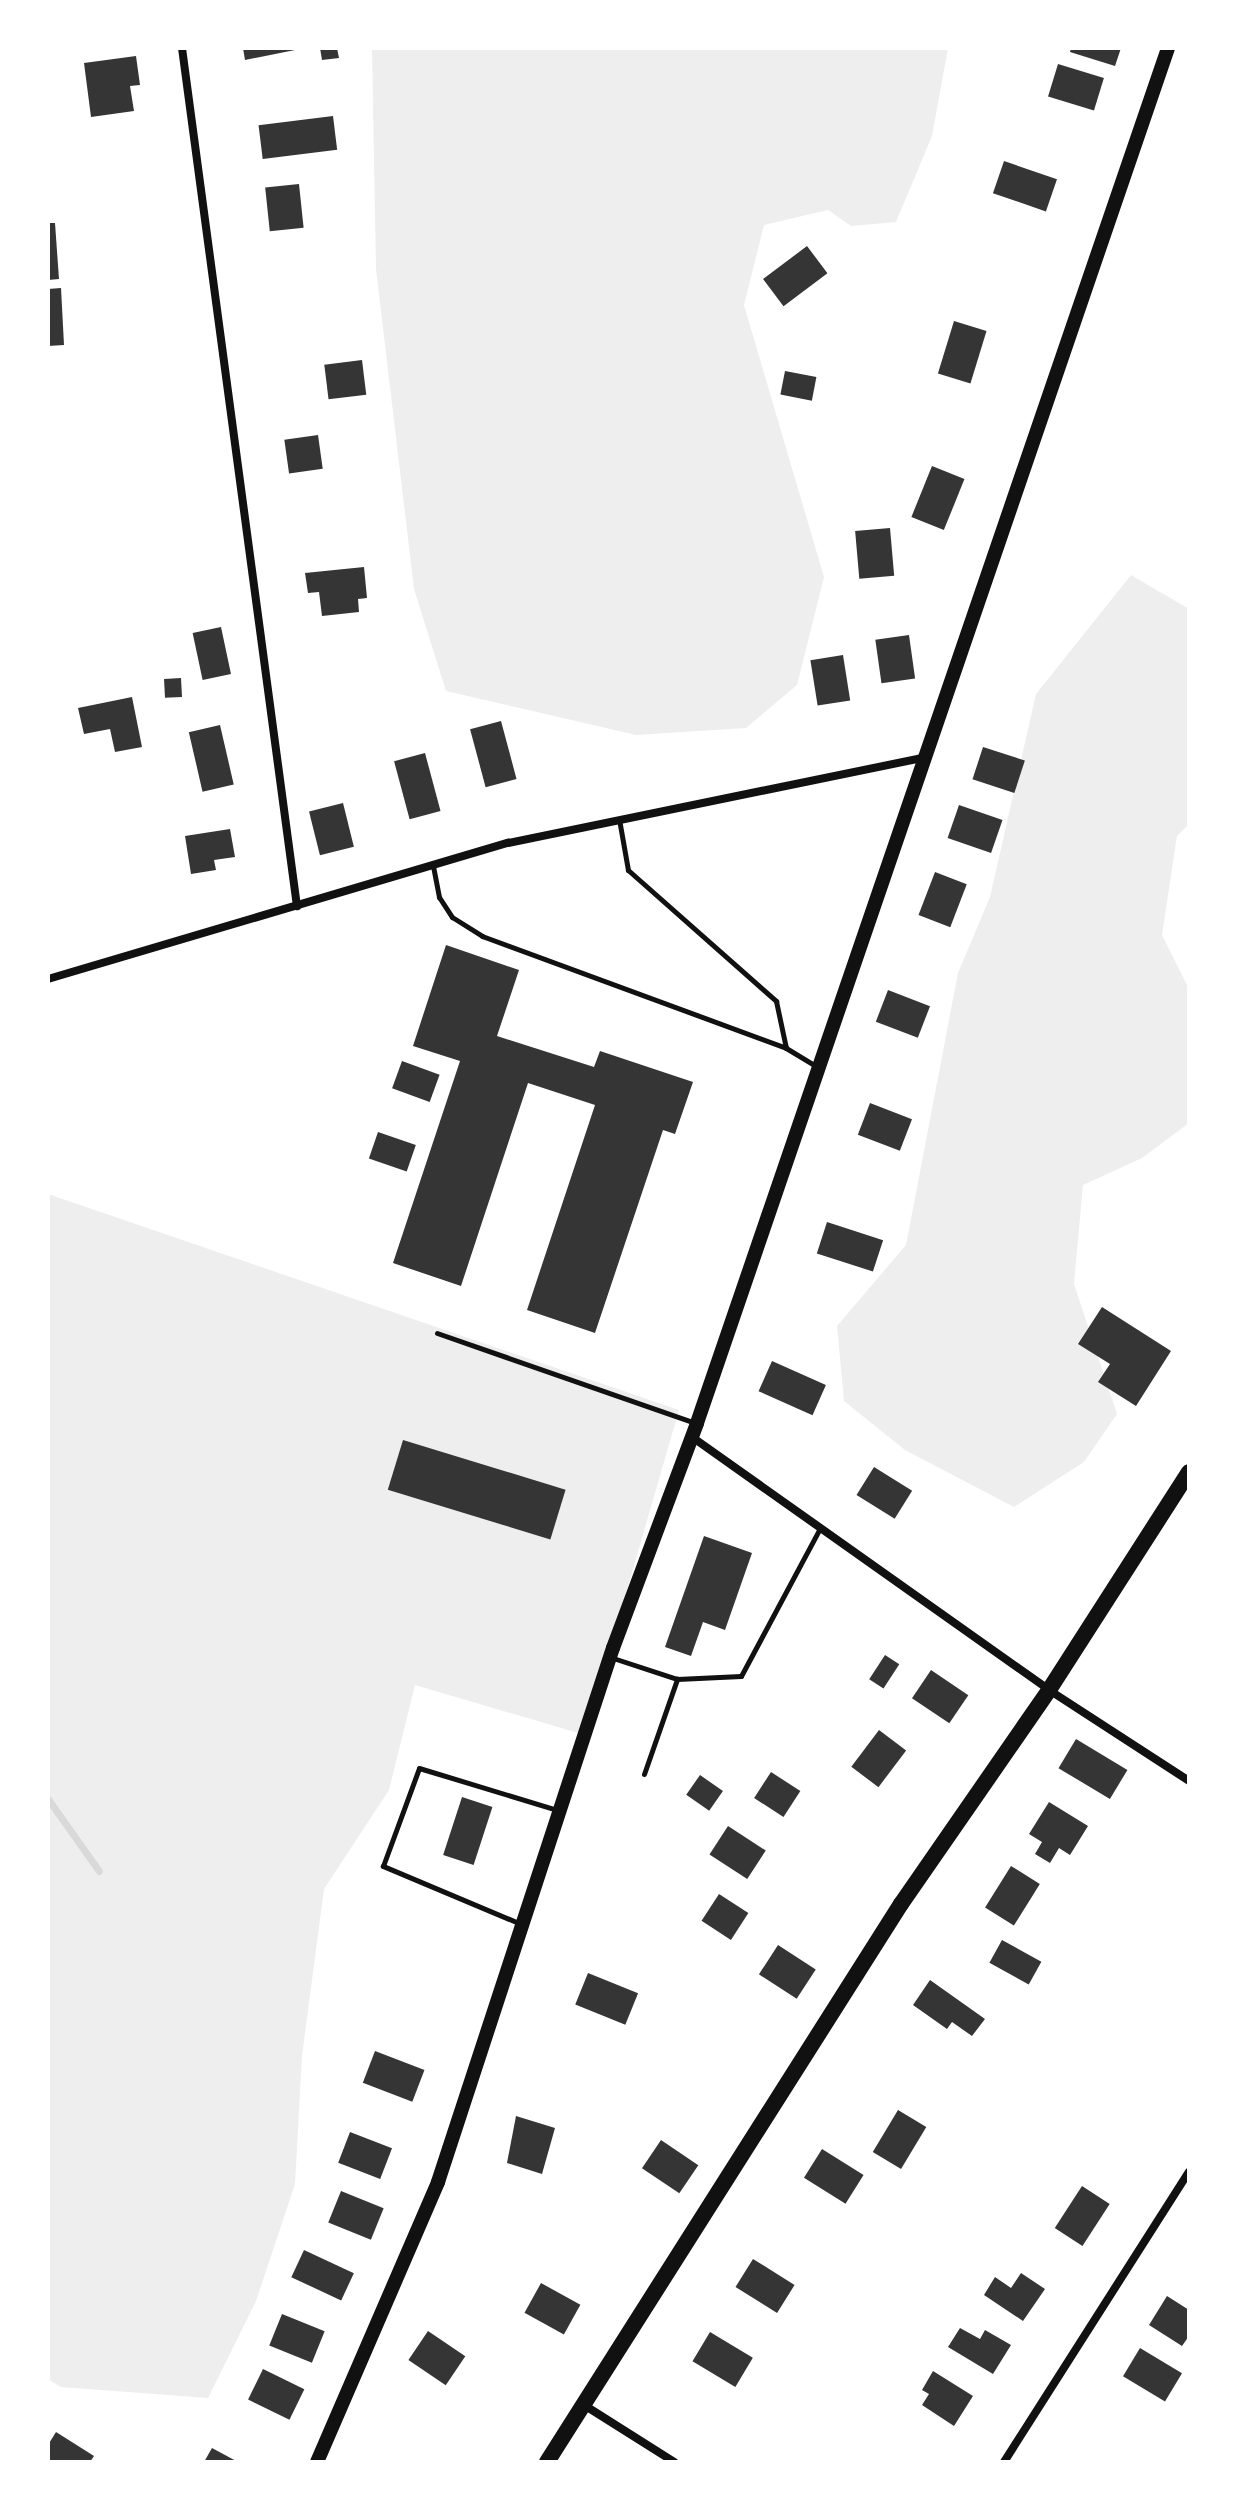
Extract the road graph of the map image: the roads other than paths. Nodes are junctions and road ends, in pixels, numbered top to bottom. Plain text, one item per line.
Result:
1 (182, 48) edge
2 (1168, 48) edge
3 (922, 758) junction
4 (618, 818) junction
5 (433, 865) junction
6 (297, 906) junction
7 (48, 979) edge
8 (786, 1048) junction
9 (817, 1067) junction
10 (437, 1333) dead end
11 (694, 1430) junction
12 (1189, 1472) edge
13 (820, 1528) junction
14 (610, 1657) junction
15 (677, 1679) junction
16 (1049, 1690) junction
17 (644, 1774) dead end
18 (1189, 1781) edge
19 (562, 1811) junction
20 (524, 1925) junction
21 (1189, 2172) edge
22 (584, 2405) junction
23 (317, 2462) edge
24 (547, 2462) edge
25 (674, 2462) edge
26 (1004, 2462) edge

1 - 6 street
2 - 3 street
3 - 4 street
3 - 9 street
4 - 5 street
4 - 8 lane
5 - 6 street
5 - 8 lane
6 - 7 street
8 - 9 lane
9 - 11 street
10 - 11 lane
11 - 13 street
11 - 14 street
12 - 16 main road
13 - 15 lane
13 - 16 street
14 - 15 lane
14 - 19 street
15 - 17 lane
16 - 18 street
16 - 22 main road
19 - 20 street
19 - 20 lane
20 - 23 street
21 - 26 street
22 - 24 main road
22 - 25 street

